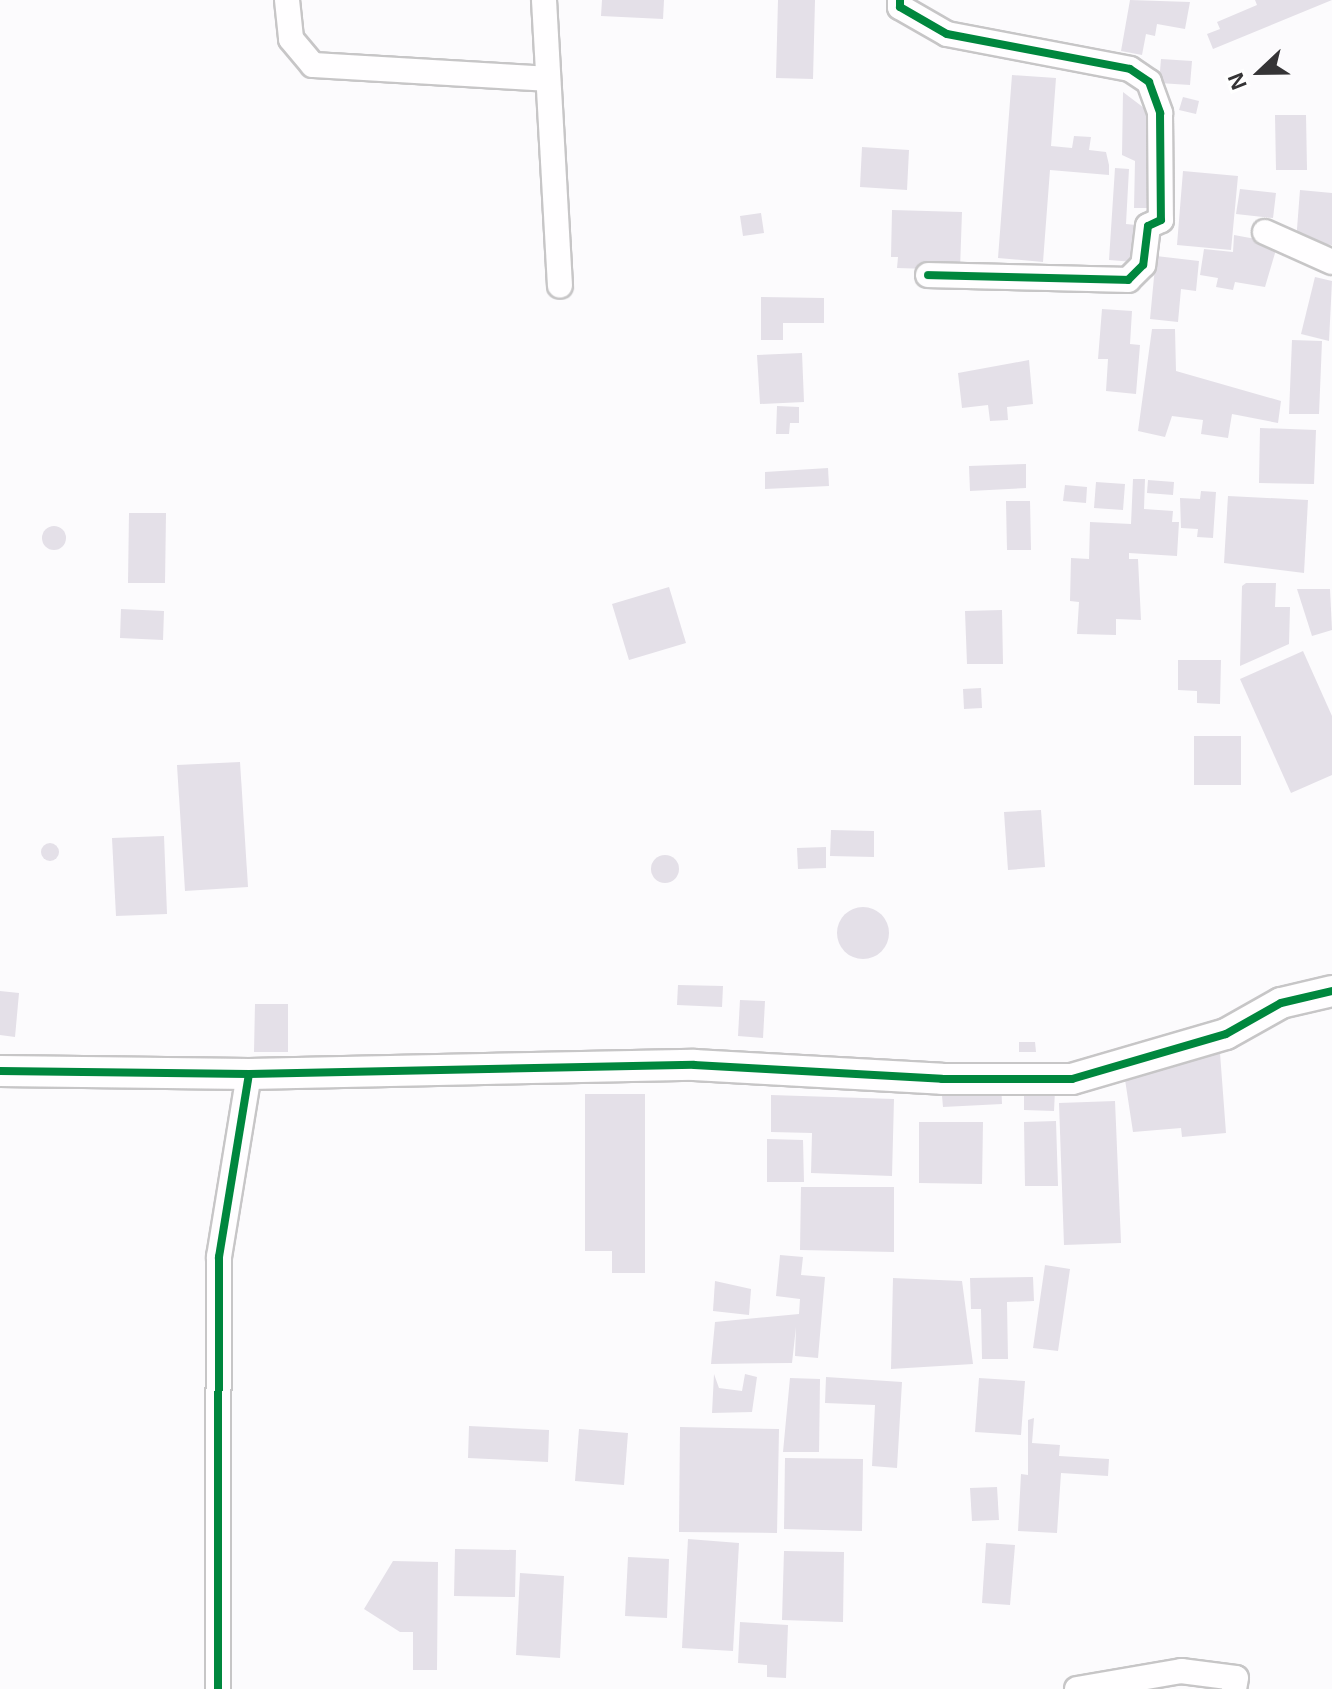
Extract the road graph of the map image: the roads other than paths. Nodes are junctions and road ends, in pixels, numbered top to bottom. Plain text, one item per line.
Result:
1 (287, 0) edge
2 (544, 0) edge
3 (900, 0) edge
4 (547, 79) junction
5 (1265, 232) dead end
6 (1332, 262) edge
7 (928, 275) dead end
8 (560, 286) dead end
9 (1332, 991) edge
10 (0, 1071) edge
11 (249, 1074) junction
12 (218, 1689) edge
13 (1077, 1689) edge
14 (1234, 1689) edge

1 - 4 street
2 - 4 street
3 - 7 street
4 - 8 street
5 - 6 street
9 - 11 street
10 - 11 street
11 - 12 street
13 - 14 street

